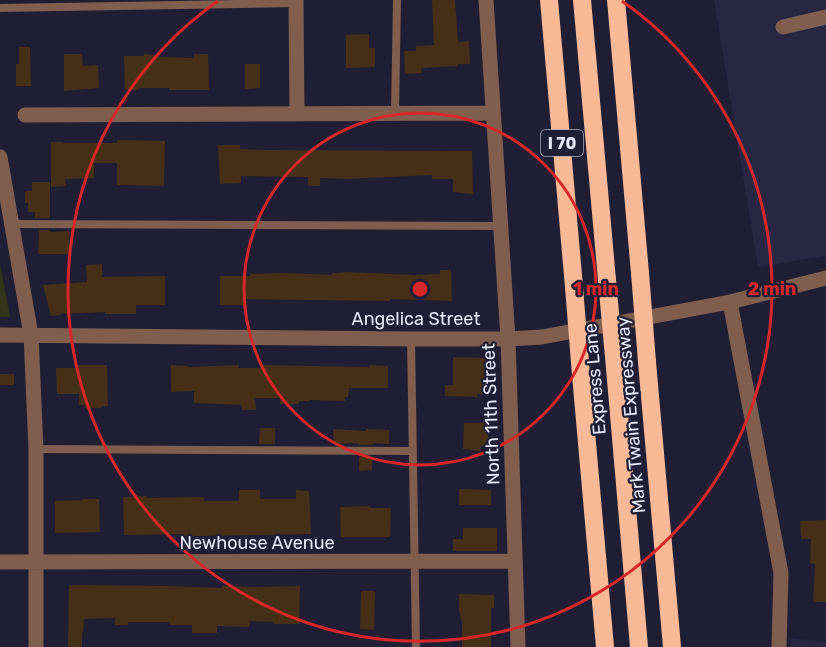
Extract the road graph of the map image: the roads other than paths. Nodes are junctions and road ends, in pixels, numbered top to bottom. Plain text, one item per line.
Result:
1 (397, 0) edge
2 (486, 0) edge
3 (549, 0) edge
4 (582, 0) edge
5 (616, 0) edge
6 (296, 2) edge
7 (0, 8) edge
8 (826, 17) edge
9 (783, 27) dead end
10 (395, 113) junction
11 (493, 113) junction
12 (297, 114) junction
13 (25, 116) dead end
14 (0, 157) edge
15 (11, 224) junction
16 (501, 226) junction
17 (826, 278) edge
18 (730, 302) junction
19 (31, 335) junction
20 (0, 336) edge
21 (411, 339) junction
22 (508, 339) junction
23 (36, 449) junction
24 (413, 451) junction
25 (515, 561) junction
26 (0, 562) edge
27 (414, 562) junction
28 (37, 563) junction
29 (598, 563) junction
30 (36, 647) edge
31 (416, 647) edge
32 (518, 647) edge
33 (594, 647) edge
34 (605, 647) edge
35 (639, 647) edge
36 (672, 647) edge
37 (779, 647) edge

1 - 10 lane
2 - 11 street, North 11th Street
3 - 29 highway, I 70, bridge
4 - 35 highway, Express Lane, bridge
5 - 36 highway, Mark Twain Expressway, bridge
6 - 7 lane
6 - 12 street
8 - 9 street
10 - 11 street
10 - 12 street
11 - 16 street, North 11th Street
12 - 13 street
14 - 15 street
15 - 16 lane
15 - 19 street
16 - 22 street, North 11th Street
17 - 18 street, Angelica Street
18 - 22 street, Angelica Street
18 - 37 street
19 - 20 street, Angelica Street
19 - 21 street, Angelica Street
19 - 23 street
21 - 22 street, Angelica Street
21 - 24 lane
22 - 25 street, North 11th Street
23 - 24 lane
23 - 28 street
24 - 27 lane
25 - 27 street, Newhouse Avenue
25 - 32 street, North 11th Street
26 - 28 street, Newhouse Avenue
27 - 28 street, Newhouse Avenue
27 - 31 lane
28 - 30 street
29 - 33 highway
29 - 34 highway, I 70

